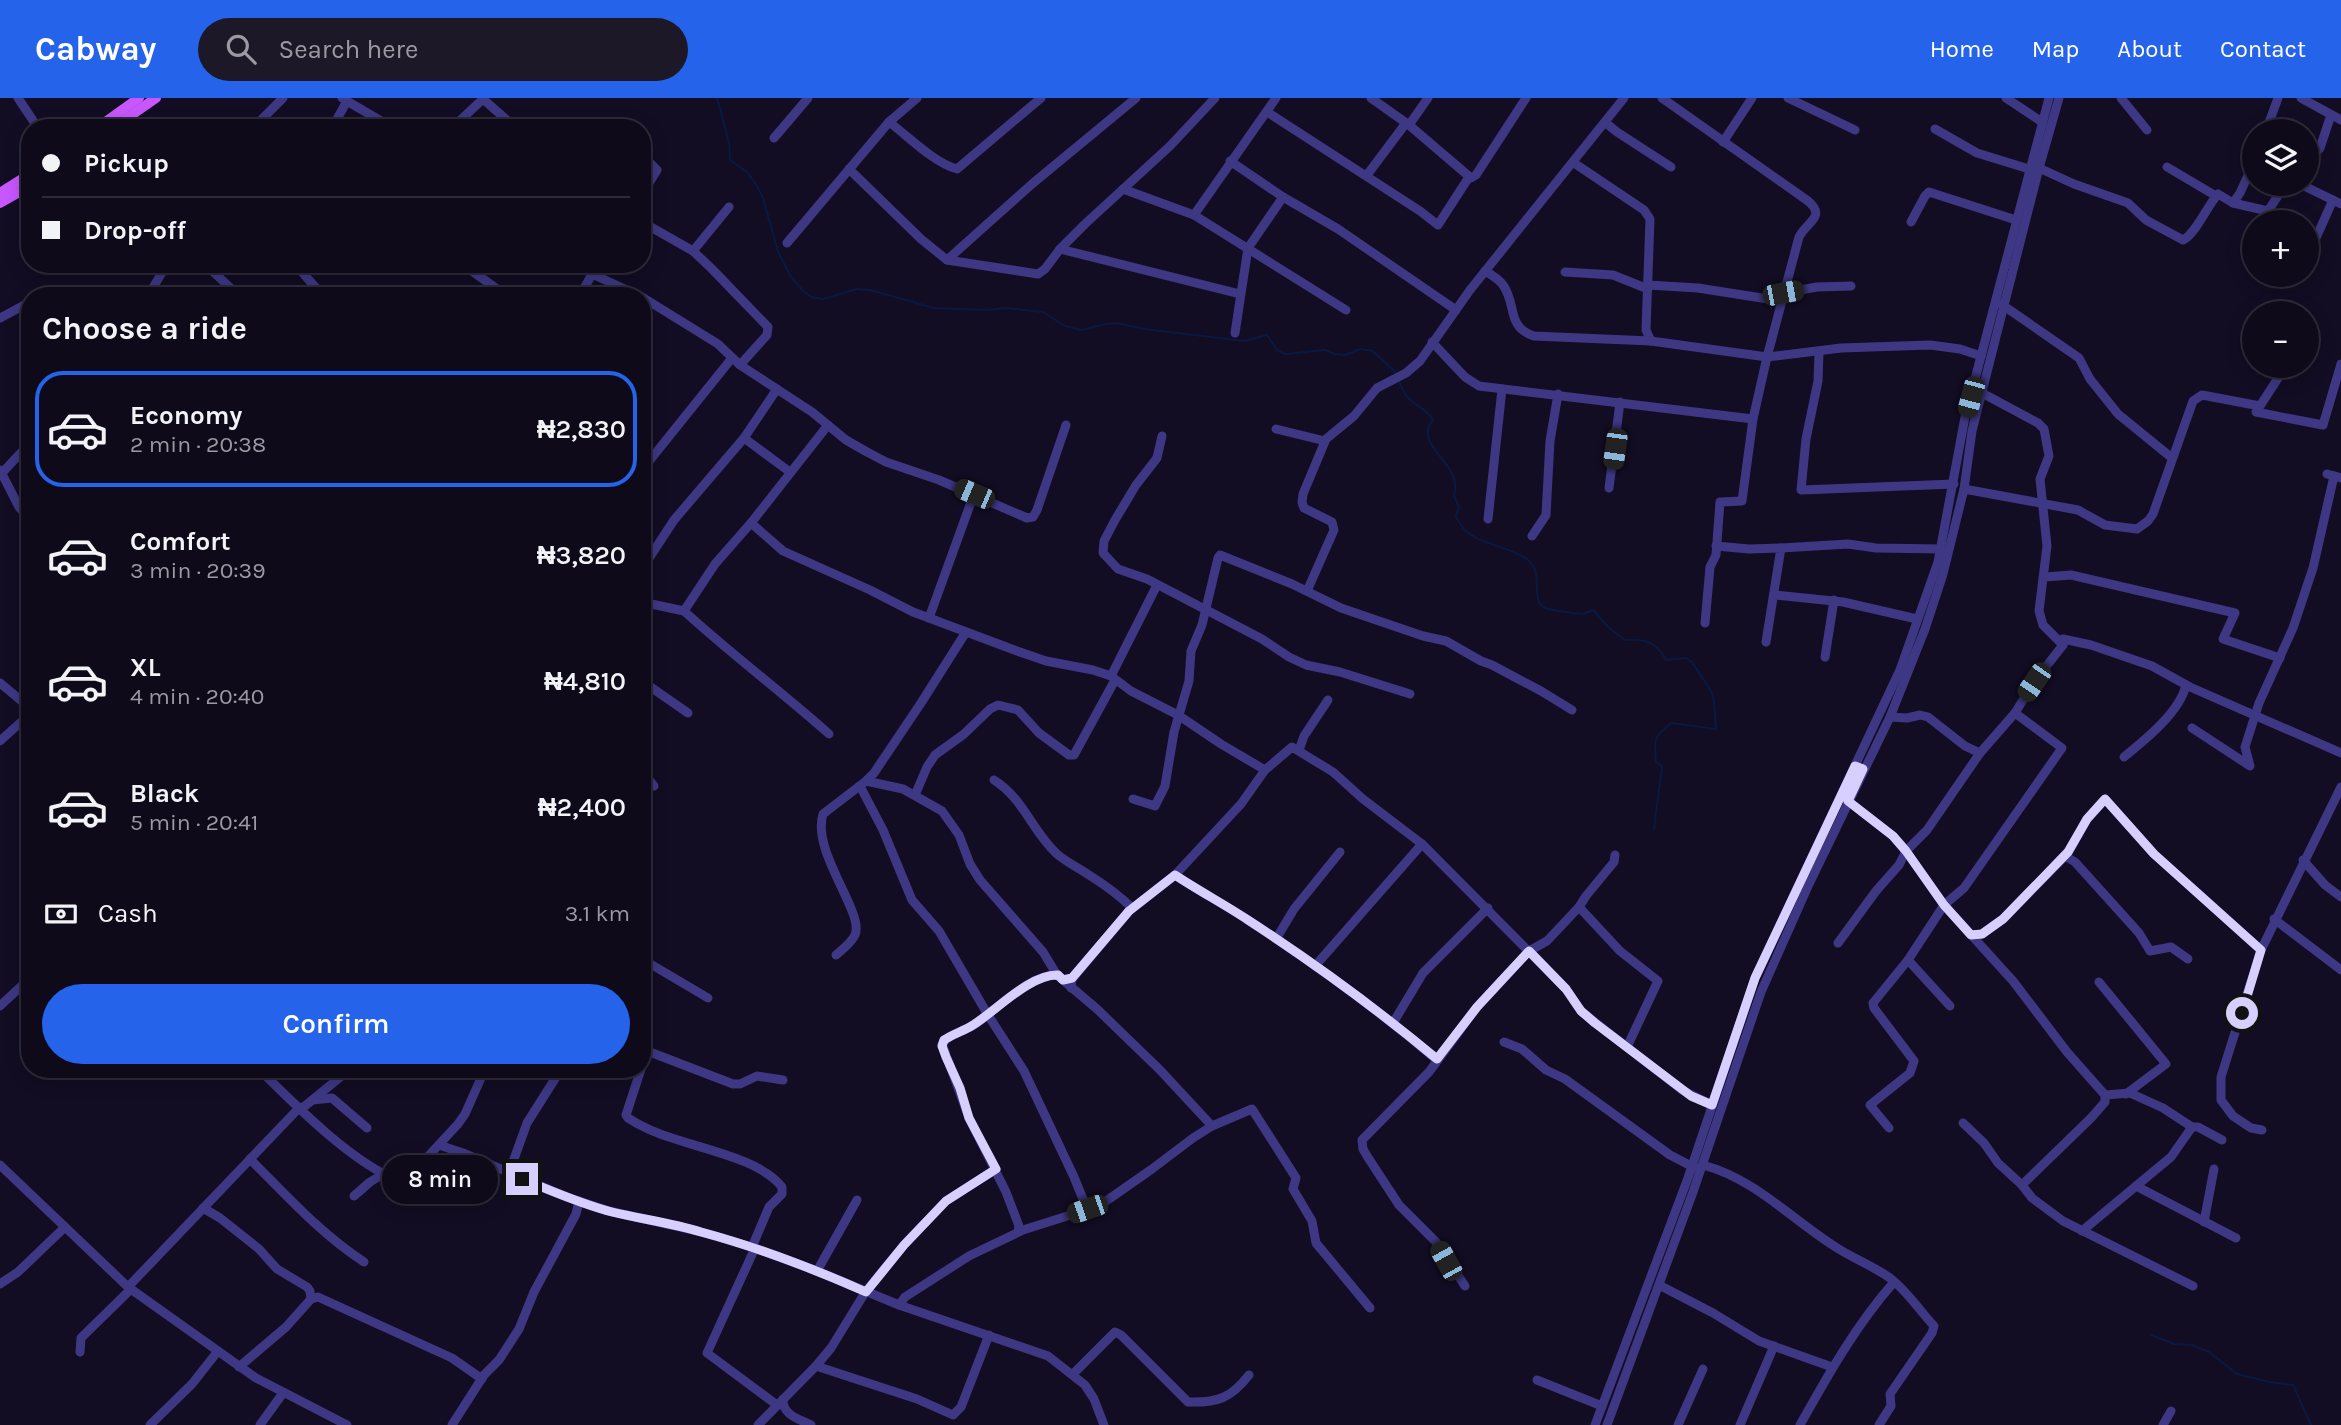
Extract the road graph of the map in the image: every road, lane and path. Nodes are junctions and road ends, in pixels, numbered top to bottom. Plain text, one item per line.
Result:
1 (18, 98) edge
2 (156, 98) edge
3 (283, 98) edge
4 (808, 98) edge
5 (917, 98) edge
6 (1041, 98) edge
7 (1136, 98) edge
8 (1215, 98) edge
9 (1276, 98) edge
10 (1371, 98) edge
11 (1428, 98) edge
12 (1527, 98) edge
13 (1624, 98) edge
14 (1662, 98) edge
15 (1752, 98) edge
16 (1788, 98) edge
17 (2006, 98) edge
18 (2049, 98) edge
19 (2059, 98) edge
20 (2121, 98) edge
21 (2278, 98) edge
22 (2301, 98) edge
23 (137, 99) edge
24 (344, 99) edge
25 (483, 99) edge
26 (1675, 102) edge
27 (1267, 112) junction
28 (2331, 115) junction
29 (32, 119) edge
30 (109, 119) edge
31 (126, 119) edge
32 (262, 119) edge
33 (336, 119) edge
34 (378, 119) edge
35 (462, 119) edge
36 (506, 119) edge
37 (2270, 119) edge
38 (2341, 120) edge
39 (889, 122) junction
40 (1605, 122) junction
41 (2042, 122) junction
42 (1408, 124) junction
43 (1935, 128) dead end
44 (1855, 130) dead end
45 (2147, 130) dead end
46 (774, 138) dead end
47 (1723, 142) junction
48 (2319, 149) edge
49 (1230, 161) junction
50 (1574, 163) junction
51 (651, 164) edge
52 (1671, 167) dead end
53 (2167, 167) dead end
54 (2039, 168) junction
55 (849, 169) junction
56 (2029, 169) junction
57 (1367, 175) junction
58 (1469, 177) junction
59 (21, 180) edge
60 (651, 180) edge
61 (2242, 185) edge
62 (1123, 189) junction
63 (21, 191) edge
64 (0, 193) edge
65 (2319, 193) edge
66 (2216, 196) junction
67 (2277, 196) edge
68 (1283, 197) junction
69 (2337, 202) edge
70 (0, 203) edge
71 (2233, 203) junction
72 (729, 207) dead end
73 (1194, 215) junction
74 (2016, 220) junction
75 (1912, 222) dead end
76 (651, 227) edge
77 (2319, 236) edge
78 (787, 243) dead end
79 (1248, 248) junction
80 (1060, 249) junction
81 (693, 251) junction
82 (947, 260) junction
83 (1485, 271) junction
84 (1566, 272) dead end
85 (215, 273) edge
86 (303, 273) edge
87 (474, 273) edge
88 (590, 273) edge
89 (592, 275) junction
90 (1851, 286) dead end
91 (229, 287) edge
92 (315, 287) edge
93 (488, 287) edge
94 (585, 287) edge
95 (620, 287) edge
96 (1648, 287) junction
97 (1240, 294) junction
98 (1782, 297) junction
99 (1996, 300) junction
100 (651, 302) edge
101 (2005, 306) junction
102 (21, 307) edge
103 (1346, 310) dead end
104 (1456, 310) junction
105 (0, 318) edge
106 (1646, 330) junction
107 (1235, 333) dead end
108 (1632, 340) junction
109 (1651, 341) junction
110 (1432, 342) junction
111 (1819, 352) junction
112 (1981, 356) junction
113 (1767, 357) junction
114 (736, 361) junction
115 (2341, 364) edge
116 (2278, 378) edge
117 (777, 389) junction
118 (1502, 389) junction
119 (1982, 393) junction
120 (1558, 394) junction
121 (1620, 402) junction
122 (2256, 412) dead end
123 (1753, 419) junction
124 (828, 425) junction
125 (1066, 425) dead end
126 (1276, 429) dead end
127 (1162, 436) dead end
128 (744, 438) junction
129 (1325, 441) junction
130 (21, 452) edge
131 (2172, 458) junction
132 (651, 460) edge
133 (1, 472) edge
134 (790, 472) junction
135 (2334, 476) edge
136 (1954, 484) junction
137 (1609, 488) dead end
138 (1964, 489) junction
139 (974, 494) junction
140 (2041, 504) junction
141 (21, 508) edge
142 (1488, 519) dead end
143 (751, 523) junction
144 (1532, 536) dead end
145 (1716, 546) junction
146 (1781, 548) junction
147 (1941, 550) junction
148 (651, 555) edge
149 (2045, 578) junction
150 (1157, 585) junction
151 (1307, 591) junction
152 (1774, 595) junction
153 (1834, 600) junction
154 (651, 604) edge
155 (684, 611) junction
156 (1205, 611) junction
157 (929, 618) junction
158 (1917, 619) junction
159 (1705, 623) dead end
160 (966, 632) junction
161 (2061, 640) junction
162 (1766, 642) dead end
163 (1825, 657) dead end
164 (2280, 658) junction
165 (1113, 678) junction
166 (0, 682) edge
167 (2186, 685) junction
168 (651, 687) edge
169 (1410, 694) dead end
170 (1328, 699) dead end
171 (21, 700) edge
172 (1572, 710) dead end
173 (688, 713) dead end
174 (2015, 713) junction
175 (1178, 715) junction
176 (2257, 716) junction
177 (1890, 717) junction
178 (21, 722) edge
179 (2192, 728) dead end
180 (829, 734) dead end
181 (0, 741) edge
182 (1299, 750) junction
183 (1980, 753) junction
184 (2341, 753) edge
185 (2124, 757) dead end
186 (1859, 767) junction
187 (1265, 770) junction
188 (994, 780) dead end
189 (651, 782) edge
190 (863, 783) junction
191 (654, 786) dead end
192 (2341, 787) edge
193 (915, 795) junction
194 (1133, 799) dead end
195 (1848, 801) junction
196 (1422, 844) junction
197 (1906, 851) junction
198 (1340, 852) dead end
199 (1615, 855) dead end
200 (2065, 856) junction
201 (2303, 860) junction
202 (1175, 875) junction
203 (2341, 897) edge
204 (1944, 905) junction
205 (1579, 907) junction
206 (1132, 908) junction
207 (1488, 908) junction
208 (2274, 919) junction
209 (1971, 935) junction
210 (1276, 939) junction
211 (1838, 943) dead end
212 (2261, 950) junction
213 (1529, 951) junction
214 (836, 956) dead end
215 (2188, 959) dead end
216 (1908, 960) junction
217 (651, 964) edge
218 (1315, 965) junction
219 (2341, 970) edge
220 (1066, 980) junction
221 (2099, 982) dead end
222 (21, 986) edge
223 (708, 998) dead end
224 (0, 1006) edge
225 (1950, 1006) dead end
226 (988, 1015) junction
227 (1393, 1023) junction
228 (1504, 1042) dead end
229 (1627, 1047) junction
230 (651, 1053) edge
231 (1437, 1059) junction
232 (268, 1078) edge
233 (339, 1078) edge
234 (481, 1078) edge
235 (555, 1078) edge
236 (639, 1078) edge
237 (783, 1080) dead end
238 (2126, 1094) junction
239 (2105, 1096) junction
240 (312, 1100) junction
241 (1712, 1105) junction
242 (299, 1108) junction
243 (1963, 1123) dead end
244 (1212, 1126) junction
245 (2192, 1127) junction
246 (367, 1128) dead end
247 (1889, 1128) dead end
248 (2262, 1130) dead end
249 (2222, 1140) dead end
250 (439, 1145) junction
251 (250, 1159) junction
252 (0, 1165) edge
253 (1698, 1167) junction
254 (996, 1169) junction
255 (2214, 1169) dead end
256 (385, 1173) junction
257 (509, 1173) junction
258 (2022, 1185) junction
259 (2136, 1186) junction
260 (354, 1196) dead end
261 (857, 1200) dead end
262 (579, 1201) junction
263 (203, 1208) junction
264 (1087, 1209) junction
265 (2204, 1222) junction
266 (65, 1227) junction
267 (1020, 1230) junction
268 (2082, 1231) junction
269 (2236, 1238) dead end
270 (754, 1248) junction
271 (363, 1262) dead end
272 (817, 1271) junction
273 (1894, 1282) junction
274 (0, 1284) edge
275 (1659, 1285) junction
276 (1465, 1286) dead end
277 (2193, 1286) dead end
278 (130, 1288) junction
279 (866, 1292) junction
280 (311, 1299) junction
281 (899, 1305) junction
282 (1370, 1308) dead end
283 (989, 1335) junction
284 (1774, 1346) junction
285 (218, 1351) junction
286 (80, 1352) dead end
287 (816, 1366) junction
288 (239, 1367) junction
289 (1832, 1367) junction
290 (1703, 1370) dead end
291 (1073, 1374) junction
292 (1250, 1375) dead end
293 (482, 1379) junction
294 (1537, 1380) dead end
295 (283, 1394) junction
296 (780, 1402) junction
297 (1602, 1406) junction
298 (2171, 1411) dead end
299 (149, 1425) edge
300 (260, 1425) edge
301 (347, 1425) edge
302 (452, 1425) edge
303 (758, 1425) edge
304 (811, 1425) edge
305 (1104, 1425) edge
306 (1595, 1425) edge
307 (1607, 1425) edge
308 (1678, 1425) edge
309 (1740, 1425) edge
310 (1800, 1425) edge
311 (1880, 1425) edge
312 (2163, 1425) edge

1 - 29 street
2 - 31 main road
3 - 32 street
4 - 46 street
5 - 39 street
6 - 39 street
7 - 82 street
8 - 62 street
9 - 27 street
10 - 42 street
11 - 42 street
12 - 58 street
13 - 40 street
14 - 26 street
15 - 47 street
16 - 44 street
17 - 41 street
18 - 41 street
19 - 54 street
20 - 45 street
21 - 37 street
22 - 28 street
23 - 30 main road
24 - 33 street
24 - 34 street
25 - 35 street
25 - 36 street
26 - 47 street
27 - 49 street
27 - 57 street
28 - 38 street
28 - 48 street
39 - 55 street
40 - 50 street
40 - 52 street
41 - 56 street
42 - 57 street
42 - 58 street
43 - 56 street
47 - 98 street
49 - 68 street
49 - 73 street
50 - 83 street
50 - 96 street
51 - 60 street
53 - 66 street
54 - 66 street
54 - 101 street
55 - 78 street
55 - 82 street
56 - 74 street
57 - 58 street
59 - 64 main road
61 - 71 street
62 - 73 street
62 - 80 street
63 - 70 main road
65 - 69 street
66 - 71 street
67 - 71 street
68 - 79 street
68 - 104 street
69 - 77 street
72 - 81 street
73 - 79 street
74 - 75 street
74 - 99 street
76 - 81 street
79 - 97 street
79 - 103 street
80 - 82 street
80 - 97 street
81 - 114 street
83 - 104 street
83 - 108 street
84 - 96 street
85 - 91 street
86 - 92 street
87 - 93 street
88 - 89 street
89 - 94 street
89 - 95 street
90 - 98 street
96 - 98 street
96 - 106 street
97 - 107 street
98 - 113 street
99 - 101 street
99 - 112 street
100 - 114 street
101 - 119 street
101 - 131 street
102 - 105 street
104 - 110 street
106 - 108 street
106 - 109 street
108 - 109 street
109 - 113 street
110 - 118 street
110 - 129 street
111 - 112 street
111 - 113 street
111 - 136 street
112 - 136 street
113 - 123 street
114 - 117 street
114 - 132 street
115 - 122 street
116 - 131 street
117 - 124 street
117 - 128 street
118 - 120 street
118 - 142 street
119 - 138 street
119 - 140 street
120 - 121 street
120 - 144 street
121 - 123 street
121 - 137 street
123 - 145 street
124 - 134 street
124 - 139 street
125 - 139 street
126 - 129 street
127 - 150 street
128 - 134 street
128 - 148 street
129 - 151 street
130 - 133 street
131 - 140 street
133 - 141 street
134 - 143 street
135 - 164 street
136 - 147 street
138 - 140 street
138 - 177 street
139 - 157 street
140 - 149 street
143 - 155 street
143 - 157 street
145 - 146 street
145 - 159 street
146 - 147 street
146 - 152 street
147 - 158 street
149 - 161 street
149 - 164 street
150 - 156 street
150 - 165 street
151 - 156 street
151 - 172 street
152 - 153 street
152 - 162 street
153 - 158 street
153 - 163 street
154 - 155 street
155 - 180 street
156 - 169 street
156 - 175 street
157 - 160 street
158 - 186 street
160 - 165 street
160 - 190 street
161 - 167 street
161 - 174 street
164 - 176 street
165 - 175 street
165 - 193 street
166 - 171 street
167 - 176 street
167 - 185 street
168 - 173 street
170 - 182 street
174 - 183 street
174 - 204 street
175 - 187 street
175 - 194 street
176 - 179 street
176 - 184 street
177 - 183 street
177 - 186 street
178 - 181 street
182 - 187 street
182 - 196 street
183 - 197 street
186 - 195 street
186 - 241 street
187 - 202 street
188 - 206 street
189 - 191 street
190 - 193 street
190 - 214 street
190 - 226 street
192 - 201 street
193 - 220 street
195 - 197 street
195 - 253 street
196 - 207 street
196 - 218 street
197 - 204 street
197 - 211 street
198 - 210 street
199 - 205 street
200 - 209 street
200 - 212 street
200 - 215 street
201 - 203 street
201 - 208 street
202 - 206 street
202 - 210 street
204 - 209 street
204 - 216 street
205 - 213 street
205 - 229 street
206 - 220 street
207 - 213 street
207 - 227 street
208 - 212 street
208 - 219 street
209 - 239 street
210 - 218 street
212 - 248 street
213 - 229 street
213 - 231 street
216 - 225 street
216 - 247 street
217 - 223 street
218 - 227 street
220 - 226 street
220 - 244 street
221 - 238 street
222 - 224 street
226 - 254 street
226 - 264 street
227 - 231 street
228 - 253 street
229 - 241 street
230 - 237 street
231 - 276 street
232 - 242 street
233 - 240 street
234 - 250 street
235 - 257 street
236 - 270 street
238 - 239 street
238 - 245 street
239 - 258 street
240 - 242 street
240 - 246 street
241 - 253 street
242 - 251 street
242 - 256 street
243 - 258 street
244 - 264 street
244 - 282 street
245 - 249 street
245 - 259 street
250 - 256 street
250 - 257 street
251 - 263 street
251 - 271 street
252 - 266 street
253 - 273 street
253 - 275 street
253 - 297 street
254 - 267 street
254 - 279 street
255 - 265 street
256 - 260 street
257 - 262 street
258 - 268 street
259 - 265 street
259 - 268 street
261 - 272 street
262 - 270 street
262 - 293 street
263 - 278 street
263 - 280 street
264 - 267 street
265 - 269 street
266 - 274 street
266 - 278 street
267 - 281 street
268 - 277 street
270 - 272 street
270 - 296 street
272 - 279 street
273 - 289 street
273 - 311 street
275 - 284 street
275 - 307 street
278 - 285 street
278 - 286 street
279 - 281 street
279 - 287 street
280 - 288 street
280 - 293 street
281 - 283 street
283 - 287 street
283 - 291 street
284 - 289 street
284 - 309 street
285 - 288 street
285 - 299 street
287 - 296 street
288 - 295 street
289 - 310 street
290 - 308 street
291 - 292 street
291 - 305 street
293 - 302 street
294 - 297 street
295 - 300 street
295 - 301 street
296 - 303 street
296 - 304 street
297 - 306 street
298 - 312 street

